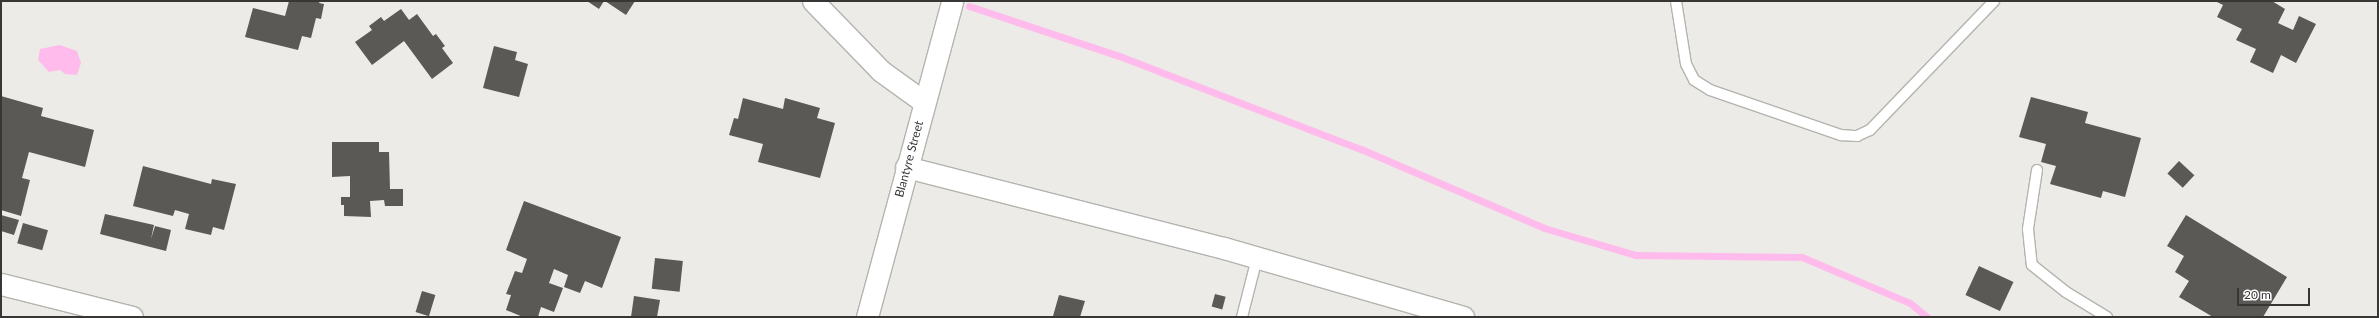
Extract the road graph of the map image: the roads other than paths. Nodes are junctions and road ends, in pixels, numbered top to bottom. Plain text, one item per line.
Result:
1 (813, 1) edge
2 (952, 1) edge
3 (1676, 1) edge
4 (1994, 1) edge
5 (924, 102) junction
6 (906, 167) junction
7 (2037, 170) dead end
8 (1256, 258) junction
9 (1, 284) edge
10 (132, 317) edge
11 (867, 317) edge
12 (1242, 317) edge
13 (1463, 317) edge
14 (2107, 317) edge

1 - 5 street
2 - 5 street, Blantyre Street
3 - 4 lane
5 - 6 street, Blantyre Street
6 - 8 street
6 - 11 street, Blantyre Street
7 - 14 lane
8 - 12 lane
8 - 13 street
9 - 10 street

